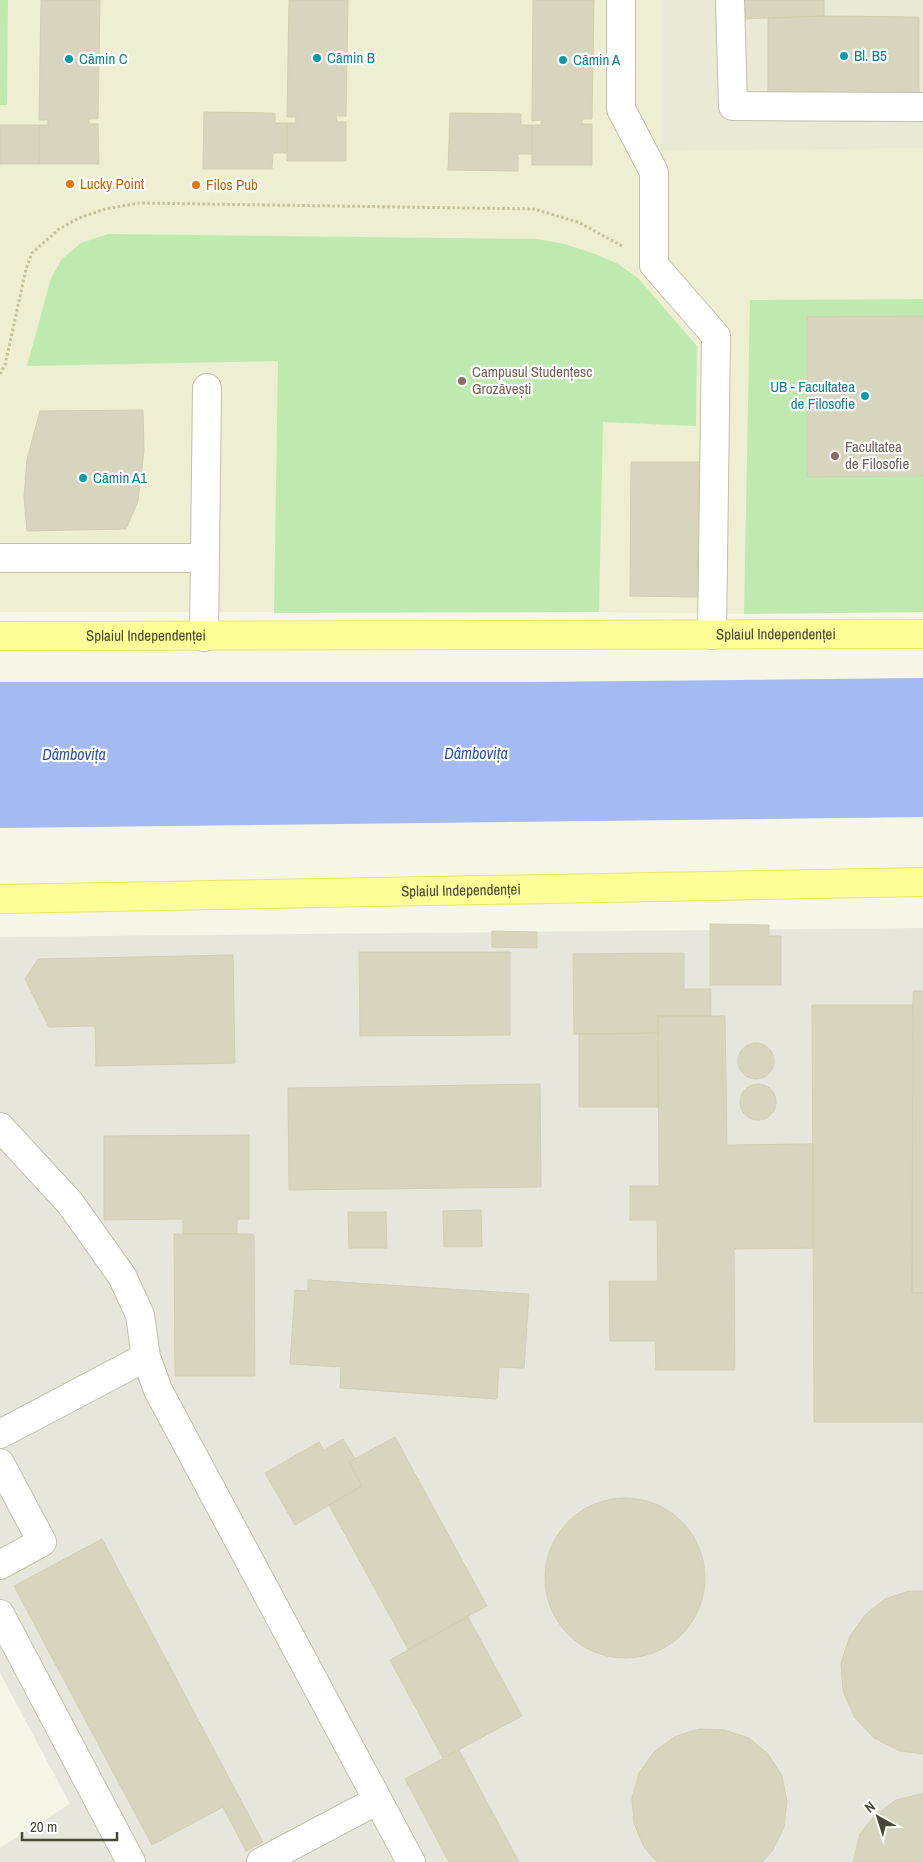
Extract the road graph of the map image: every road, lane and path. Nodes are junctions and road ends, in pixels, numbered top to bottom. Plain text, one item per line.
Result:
1 (621, 0) edge
2 (730, 0) edge
3 (923, 107) edge
4 (654, 265) junction
5 (0, 374) edge
6 (207, 388) dead end
7 (0, 558) edge
8 (205, 558) junction
9 (923, 634) edge
10 (712, 635) junction
11 (0, 636) edge
12 (204, 637) junction
13 (923, 882) edge
14 (0, 899) edge
15 (0, 1127) edge
16 (146, 1357) junction
17 (0, 1434) edge
18 (0, 1463) edge
19 (0, 1565) edge
20 (0, 1614) edge
21 (378, 1800) junction
22 (131, 1862) edge
23 (260, 1862) edge
24 (411, 1862) edge

1 - 4 lane
2 - 3 lane
4 - 5 path
4 - 10 lane
6 - 8 lane
7 - 8 lane
8 - 12 lane
9 - 10 main road, Splaiul Independenței
10 - 12 main road, Splaiul Independenței
11 - 12 main road, Splaiul Independenței
13 - 14 main road, Splaiul Independenței
15 - 16 lane
16 - 17 lane
16 - 21 lane
18 - 19 lane
20 - 22 lane
21 - 23 lane
21 - 24 lane

